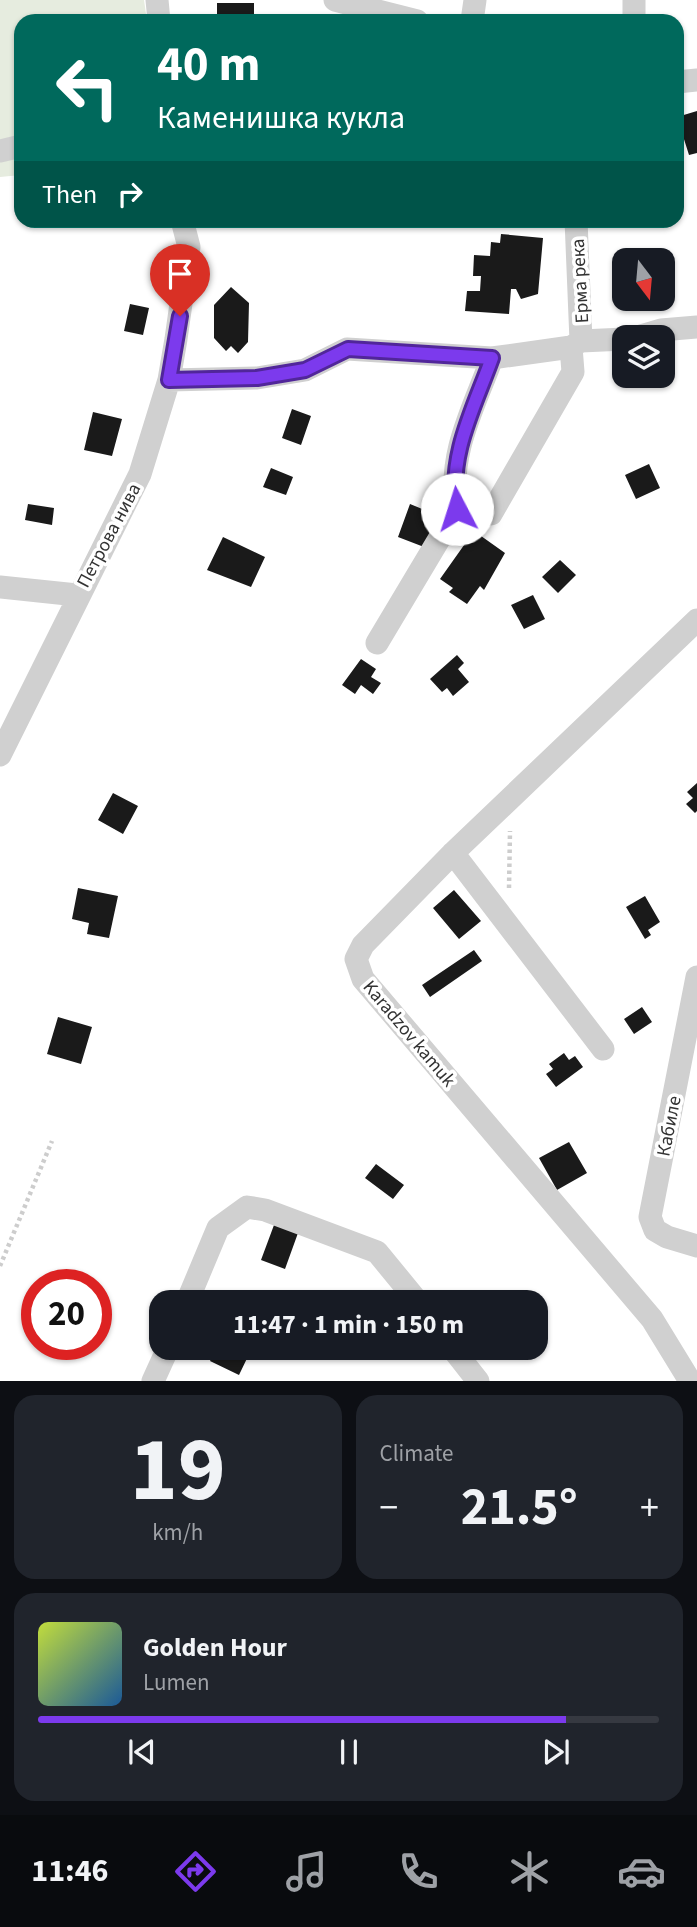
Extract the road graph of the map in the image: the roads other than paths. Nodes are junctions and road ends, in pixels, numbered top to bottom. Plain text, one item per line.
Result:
1 (335, 0) edge
2 (390, 14) edge
3 (185, 228) edge
4 (576, 228) edge
5 (697, 327) edge
6 (675, 329) edge
7 (612, 340) edge
8 (576, 344) junction
9 (492, 358) junction
10 (169, 380) junction
11 (491, 514) dead end
12 (0, 587) edge
13 (77, 595) junction
14 (697, 620) edge
15 (377, 643) dead end
16 (0, 755) edge
17 (453, 853) junction
18 (697, 977) edge
19 (603, 1049) dead end
20 (697, 1246) edge
21 (192, 1290) edge
22 (408, 1290) edge
23 (162, 1360) edge
24 (461, 1360) edge
25 (153, 1381) edge
26 (478, 1381) edge
27 (690, 1381) edge

1 - 2 street
3 - 10 street, Петрова нива
4 - 8 street, Ерма река
5 - 6 street
7 - 8 street
8 - 9 street
8 - 11 street, Ерма река
9 - 10 street
9 - 15 street
10 - 13 street, Петрова нива
12 - 13 street
13 - 16 street, Петрова нива
14 - 17 street, Karadzov kamuk
17 - 19 street
17 - 27 street, Karadzov kamuk
18 - 20 street, Кабиле
21 - 22 street
23 - 25 street
24 - 26 street

